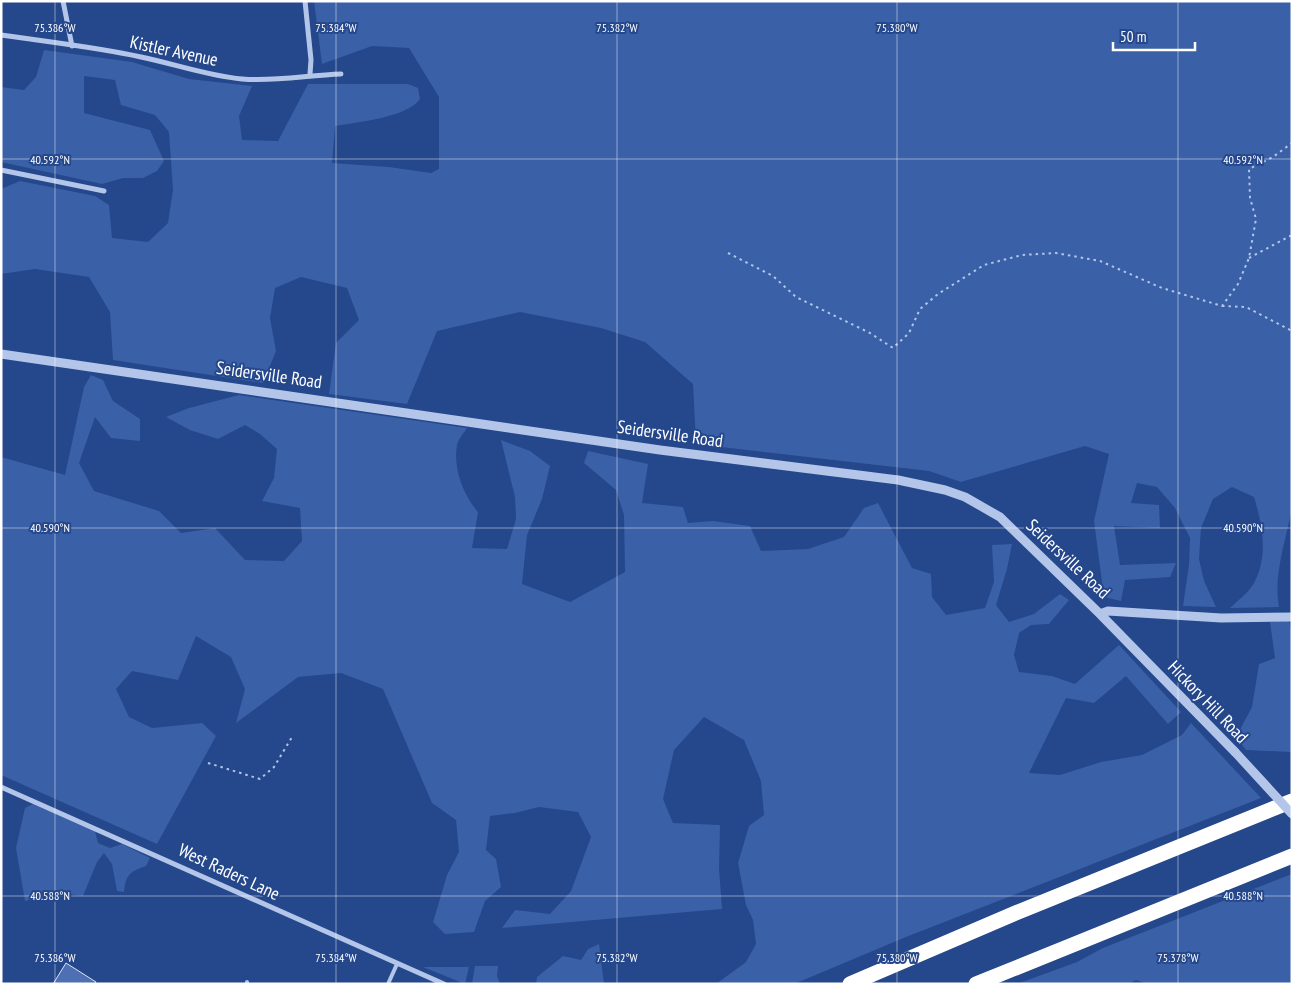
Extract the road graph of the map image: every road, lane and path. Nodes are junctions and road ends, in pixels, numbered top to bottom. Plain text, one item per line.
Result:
1 (64, 1) edge
2 (305, 1) edge
3 (1, 35) edge
4 (72, 46) junction
5 (310, 74) junction
6 (341, 74) dead end
7 (1292, 143) edge
8 (1, 170) edge
9 (104, 190) dead end
10 (1292, 235) edge
11 (728, 253) dead end
12 (1249, 258) junction
13 (1222, 306) junction
14 (1292, 331) edge
15 (1, 354) edge
16 (1100, 614) junction
17 (1292, 617) edge
18 (292, 737) dead end
19 (208, 763) dead end
20 (1, 787) edge
21 (1292, 801) edge
22 (1292, 814) edge
23 (1292, 856) edge
24 (397, 964) junction
25 (388, 984) edge
26 (444, 984) edge
27 (850, 984) edge
28 (976, 984) edge

1 - 4 street
2 - 5 street
3 - 4 street, Kistler Avenue
4 - 5 street, Kistler Avenue
5 - 6 street, Kistler Avenue
7 - 12 path
8 - 9 street
10 - 12 path
11 - 13 path
12 - 13 path
13 - 14 path
15 - 16 street, Seidersville Road
16 - 17 street, Seidersville Road
16 - 22 street, Hickory Hill Road, bridge
18 - 19 path
20 - 24 street, West Raders Lane
21 - 27 highway
23 - 28 highway
24 - 25 lane
24 - 26 street, West Raders Lane

